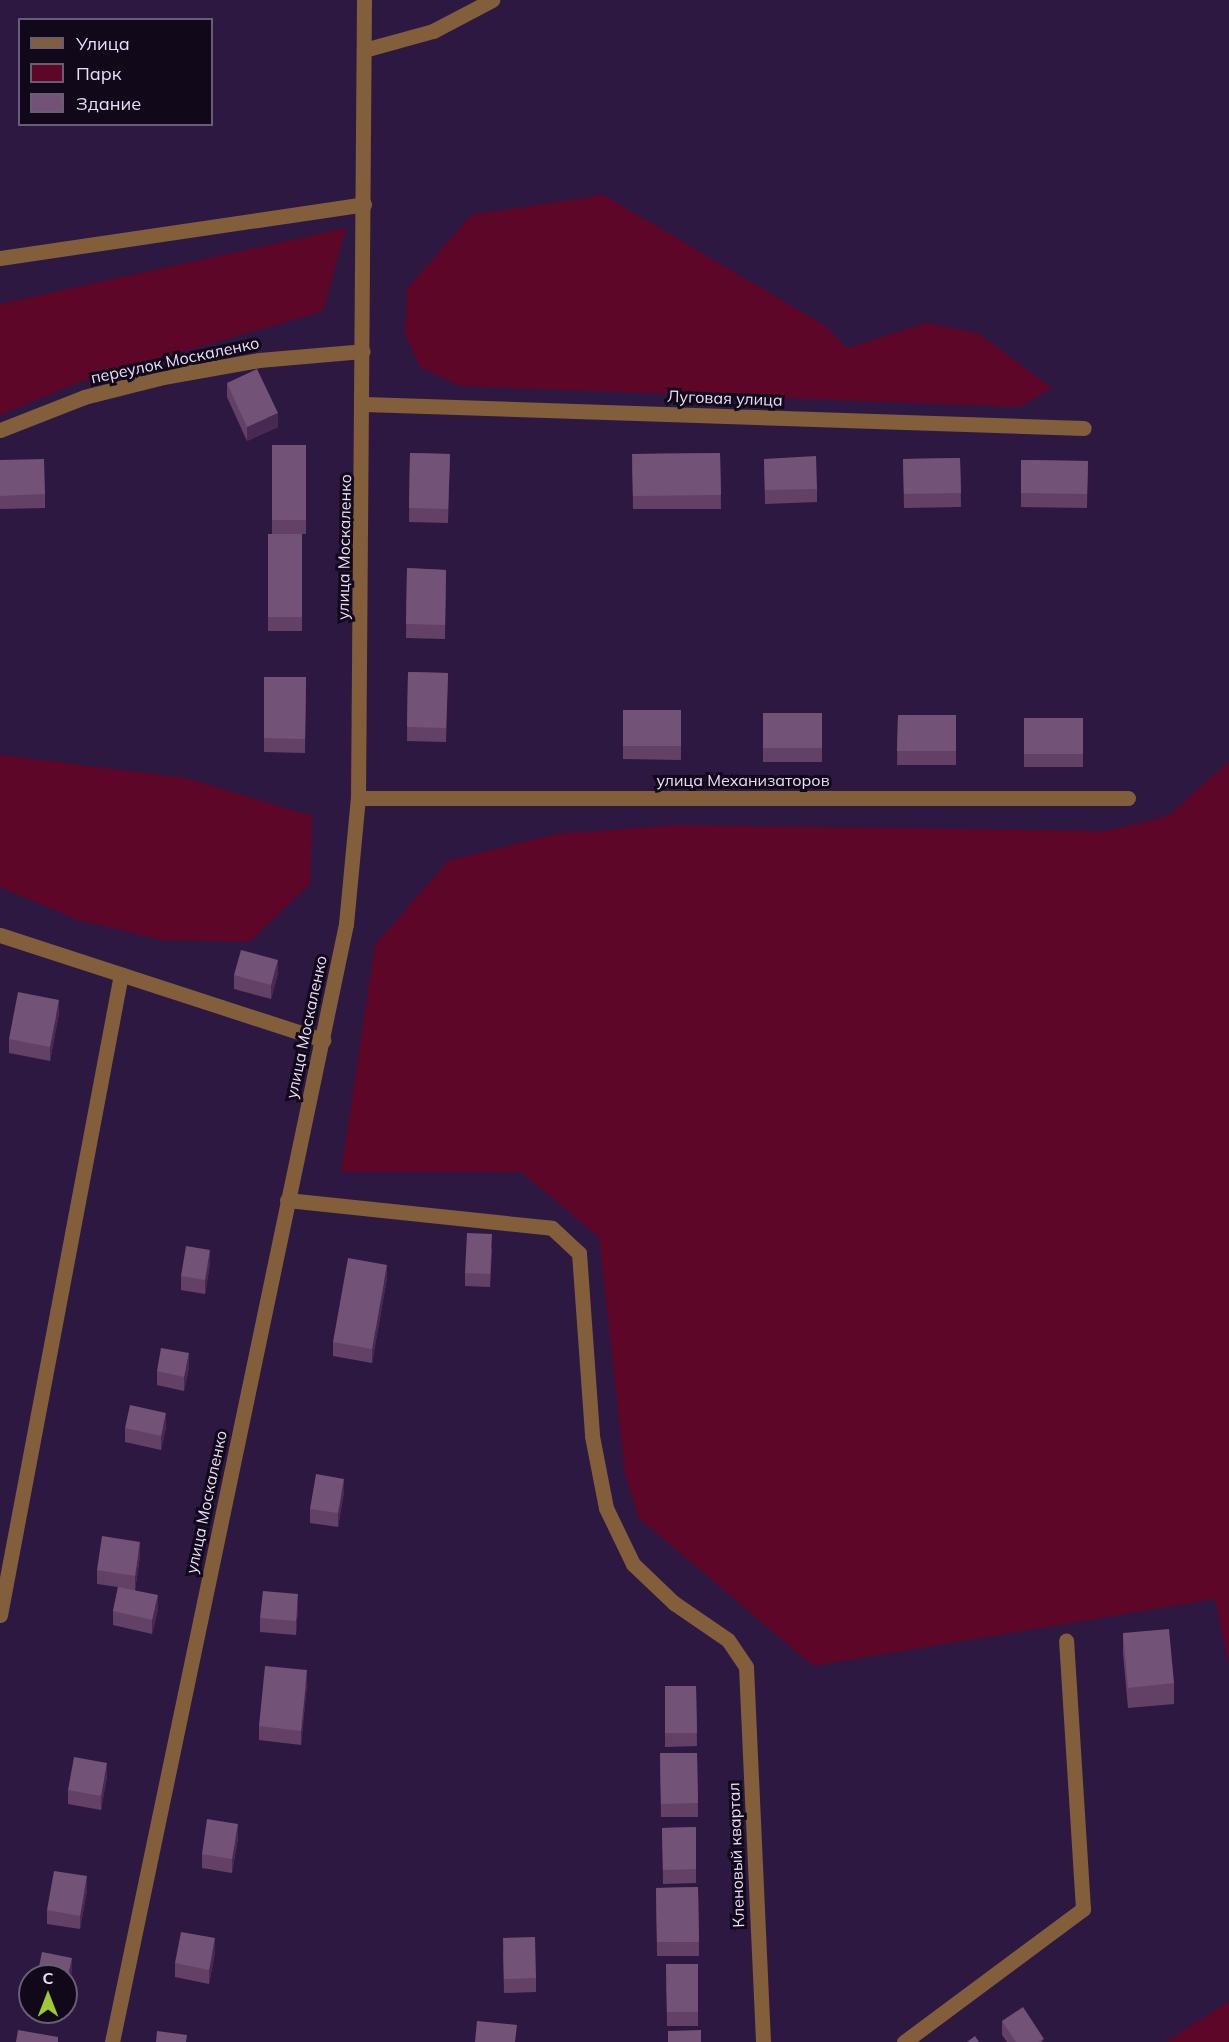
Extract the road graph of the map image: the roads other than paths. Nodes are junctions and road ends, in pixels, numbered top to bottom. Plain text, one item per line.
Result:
1 (364, 0) edge
2 (492, 0) edge
3 (364, 50) junction
4 (364, 204) junction
5 (0, 258) edge
6 (363, 351) junction
7 (364, 404) junction
8 (1084, 428) dead end
9 (0, 430) edge
10 (358, 798) junction
11 (1128, 798) dead end
12 (0, 934) edge
13 (121, 974) junction
14 (322, 1040) junction
15 (287, 1200) junction
16 (0, 1615) edge
17 (1066, 1641) dead end
18 (112, 2042) edge
19 (763, 2042) edge
20 (904, 2042) edge

1 - 3 street, улица Москаленко
2 - 3 street
3 - 4 street, улица Москаленко
4 - 5 street
4 - 6 street, улица Москаленко
6 - 7 street, улица Москаленко
6 - 9 street, переулок Москаленко
7 - 8 street, Луговая улица
7 - 10 street, улица Москаленко
10 - 11 street, улица Механизаторов
10 - 14 street, улица Москаленко
12 - 13 street
13 - 14 street
13 - 16 street
14 - 15 street, улица Москаленко
15 - 18 street, улица Москаленко
15 - 19 street, Кленовый квартал
17 - 20 street

